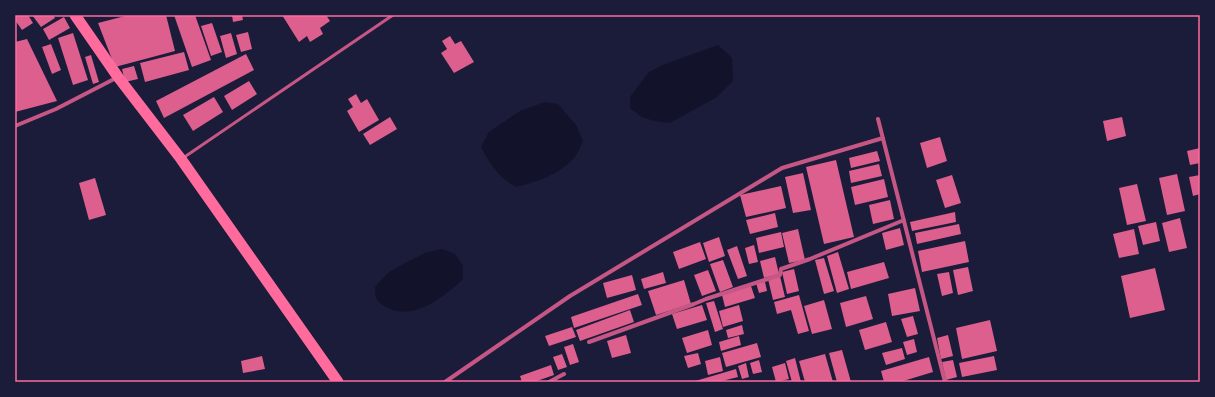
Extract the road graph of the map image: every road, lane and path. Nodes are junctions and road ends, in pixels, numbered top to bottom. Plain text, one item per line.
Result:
1 (75, 15) edge
2 (393, 15) edge
3 (118, 77) junction
4 (878, 119) dead end
5 (15, 126) edge
6 (883, 138) junction
7 (181, 159) junction
8 (904, 220) junction
9 (589, 342) dead end
10 (564, 374) dead end
11 (338, 382) edge
12 (445, 382) edge
13 (549, 382) edge
14 (945, 382) edge

1 - 3 highway
2 - 7 lane
3 - 5 street
3 - 7 highway
4 - 6 street
6 - 8 street
6 - 12 street
7 - 11 highway
8 - 9 street
8 - 14 street
10 - 13 street

